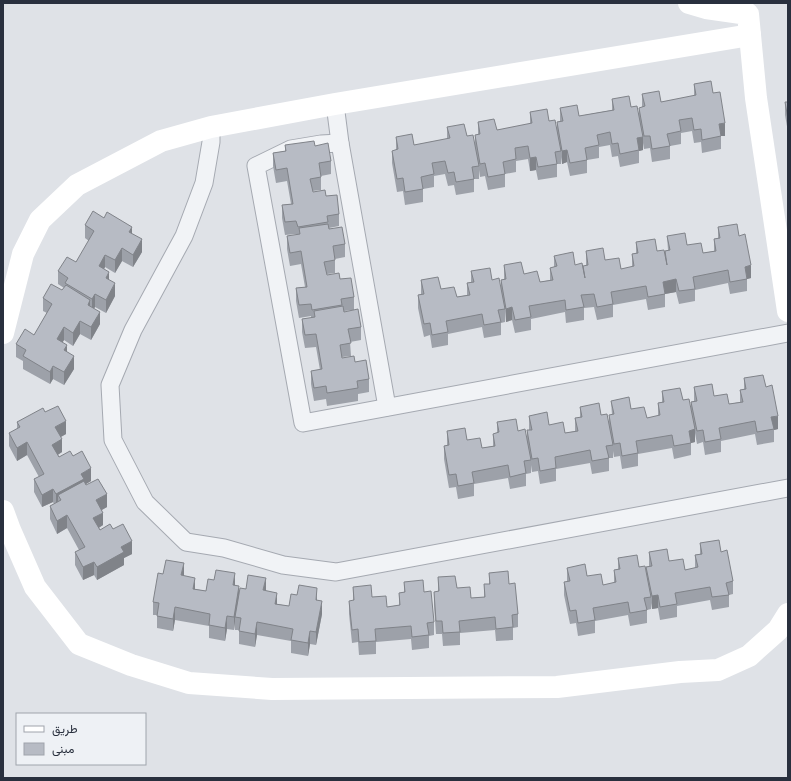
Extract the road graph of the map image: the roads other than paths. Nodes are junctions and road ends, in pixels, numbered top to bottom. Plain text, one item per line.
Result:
1 (689, 3) edge
2 (751, 8) edge
3 (750, 35) junction
4 (335, 104) junction
5 (211, 127) junction
6 (340, 143) junction
7 (788, 311) edge
8 (3, 333) edge
9 (788, 333) edge
10 (387, 407) junction
11 (788, 488) edge
12 (3, 511) edge
13 (788, 614) edge

1 - 2 street
2 - 3 street
3 - 4 street
3 - 7 street
4 - 5 street
4 - 6 street
5 - 8 street
5 - 11 street
6 - 10 street
6 - 10 street
9 - 10 street
12 - 13 street

